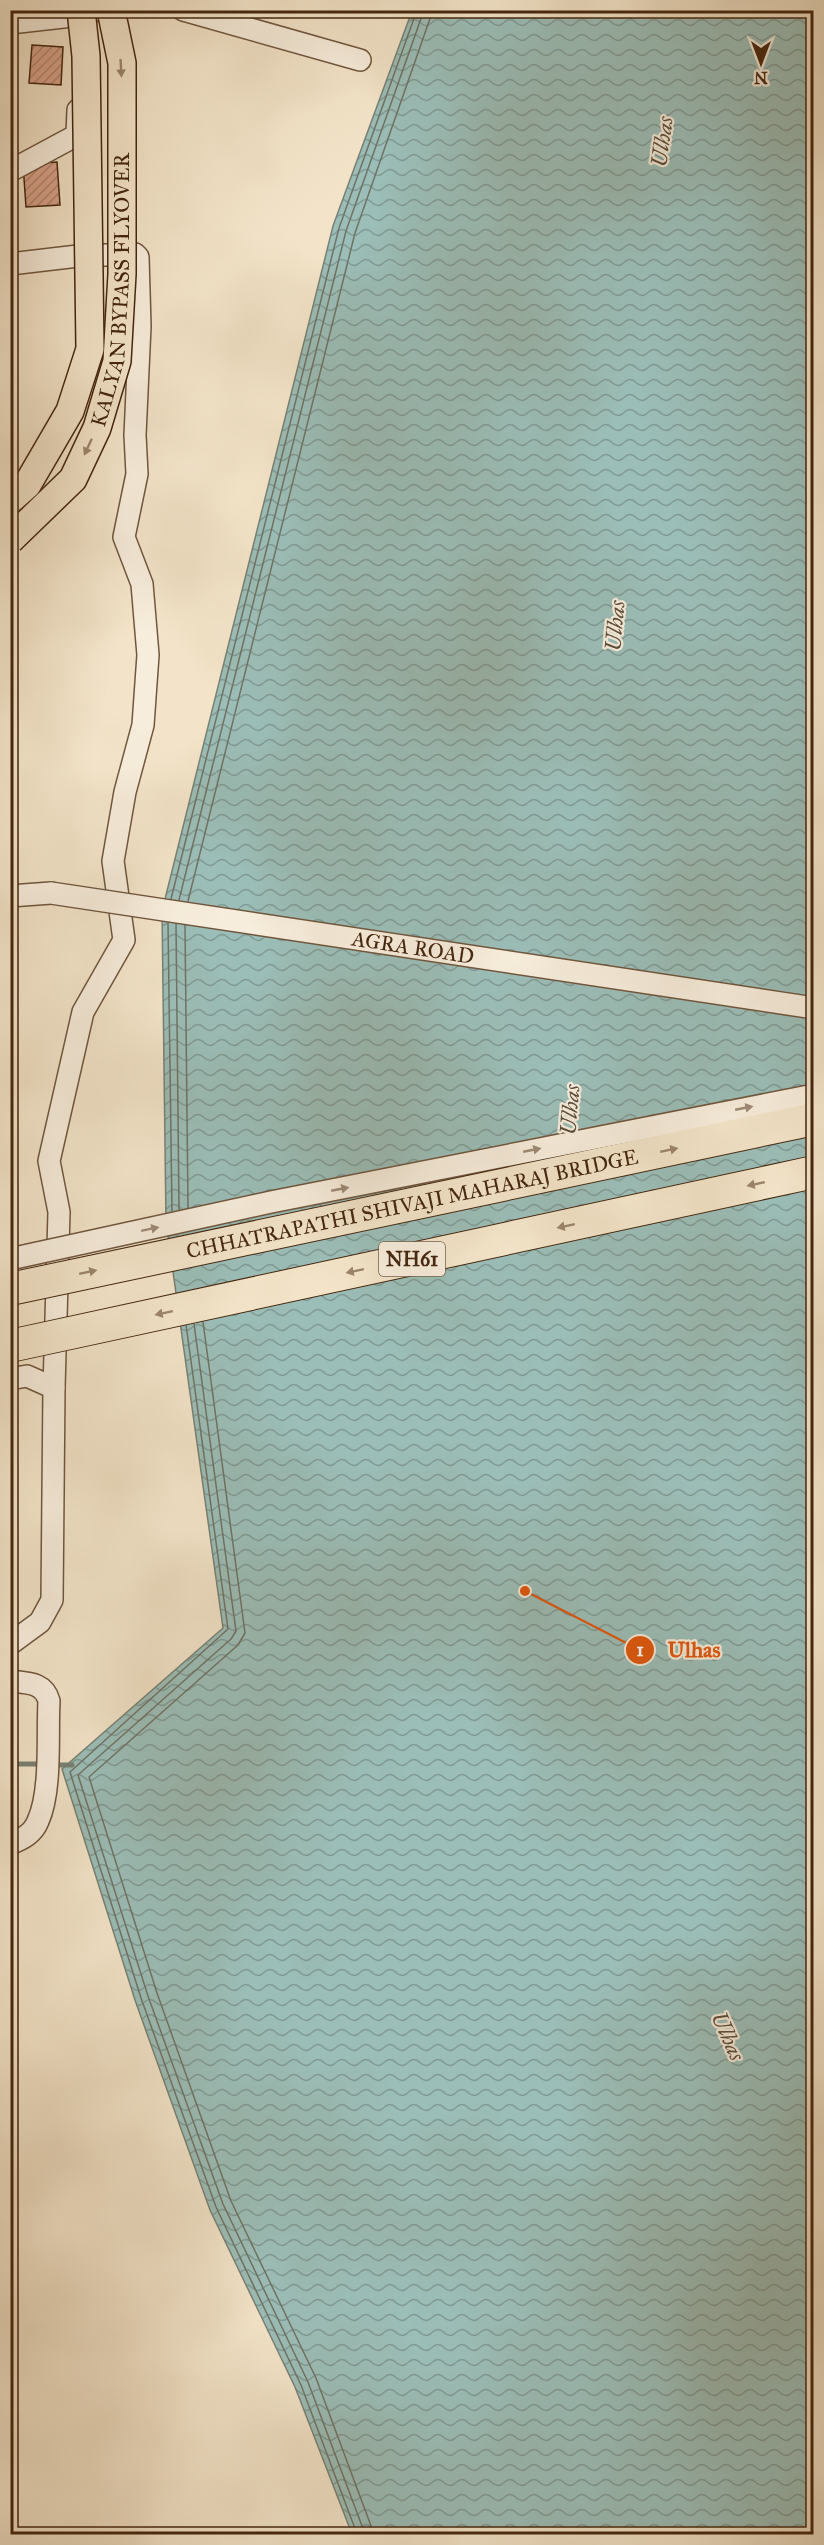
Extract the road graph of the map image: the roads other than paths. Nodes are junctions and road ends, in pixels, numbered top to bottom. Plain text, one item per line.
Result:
1 (96, 10) edge
2 (111, 10) edge
3 (183, 10) edge
4 (76, 14) edge
5 (10, 22) edge
6 (360, 60) dead end
7 (76, 135) junction
8 (10, 171) edge
9 (78, 256) junction
10 (10, 264) edge
11 (59, 418) dead end
12 (10, 500) edge
13 (10, 540) edge
14 (10, 896) edge
15 (813, 1008) edge
16 (813, 1095) edge
17 (813, 1119) edge
18 (813, 1172) edge
19 (10, 1259) edge
20 (10, 1289) edge
21 (10, 1346) edge
22 (10, 1379) edge
23 (54, 1388) junction
24 (10, 1644) edge
25 (10, 1681) edge
26 (10, 1844) edge

1 - 4 street
2 -> 13 main road, KALYAN BYPASS FLYOVER, bridge
3 - 6 street
4 - 5 street
4 - 7 street
4 - 12 main road, KALYAN BYPASS FLYOVER, bridge
7 - 8 street
7 - 9 street
9 - 10 street
9 - 11 street
9 - 23 street
14 - 15 street, AGRA ROAD, bridge
19 -> 16 street, bridge
20 -> 17 highway, CHHATRAPATHI SHIVAJI MAHARAJ BRIDGE / NH61, bridge
18 -> 21 highway, NH61, bridge
22 - 23 street
23 - 24 street
25 - 26 street

